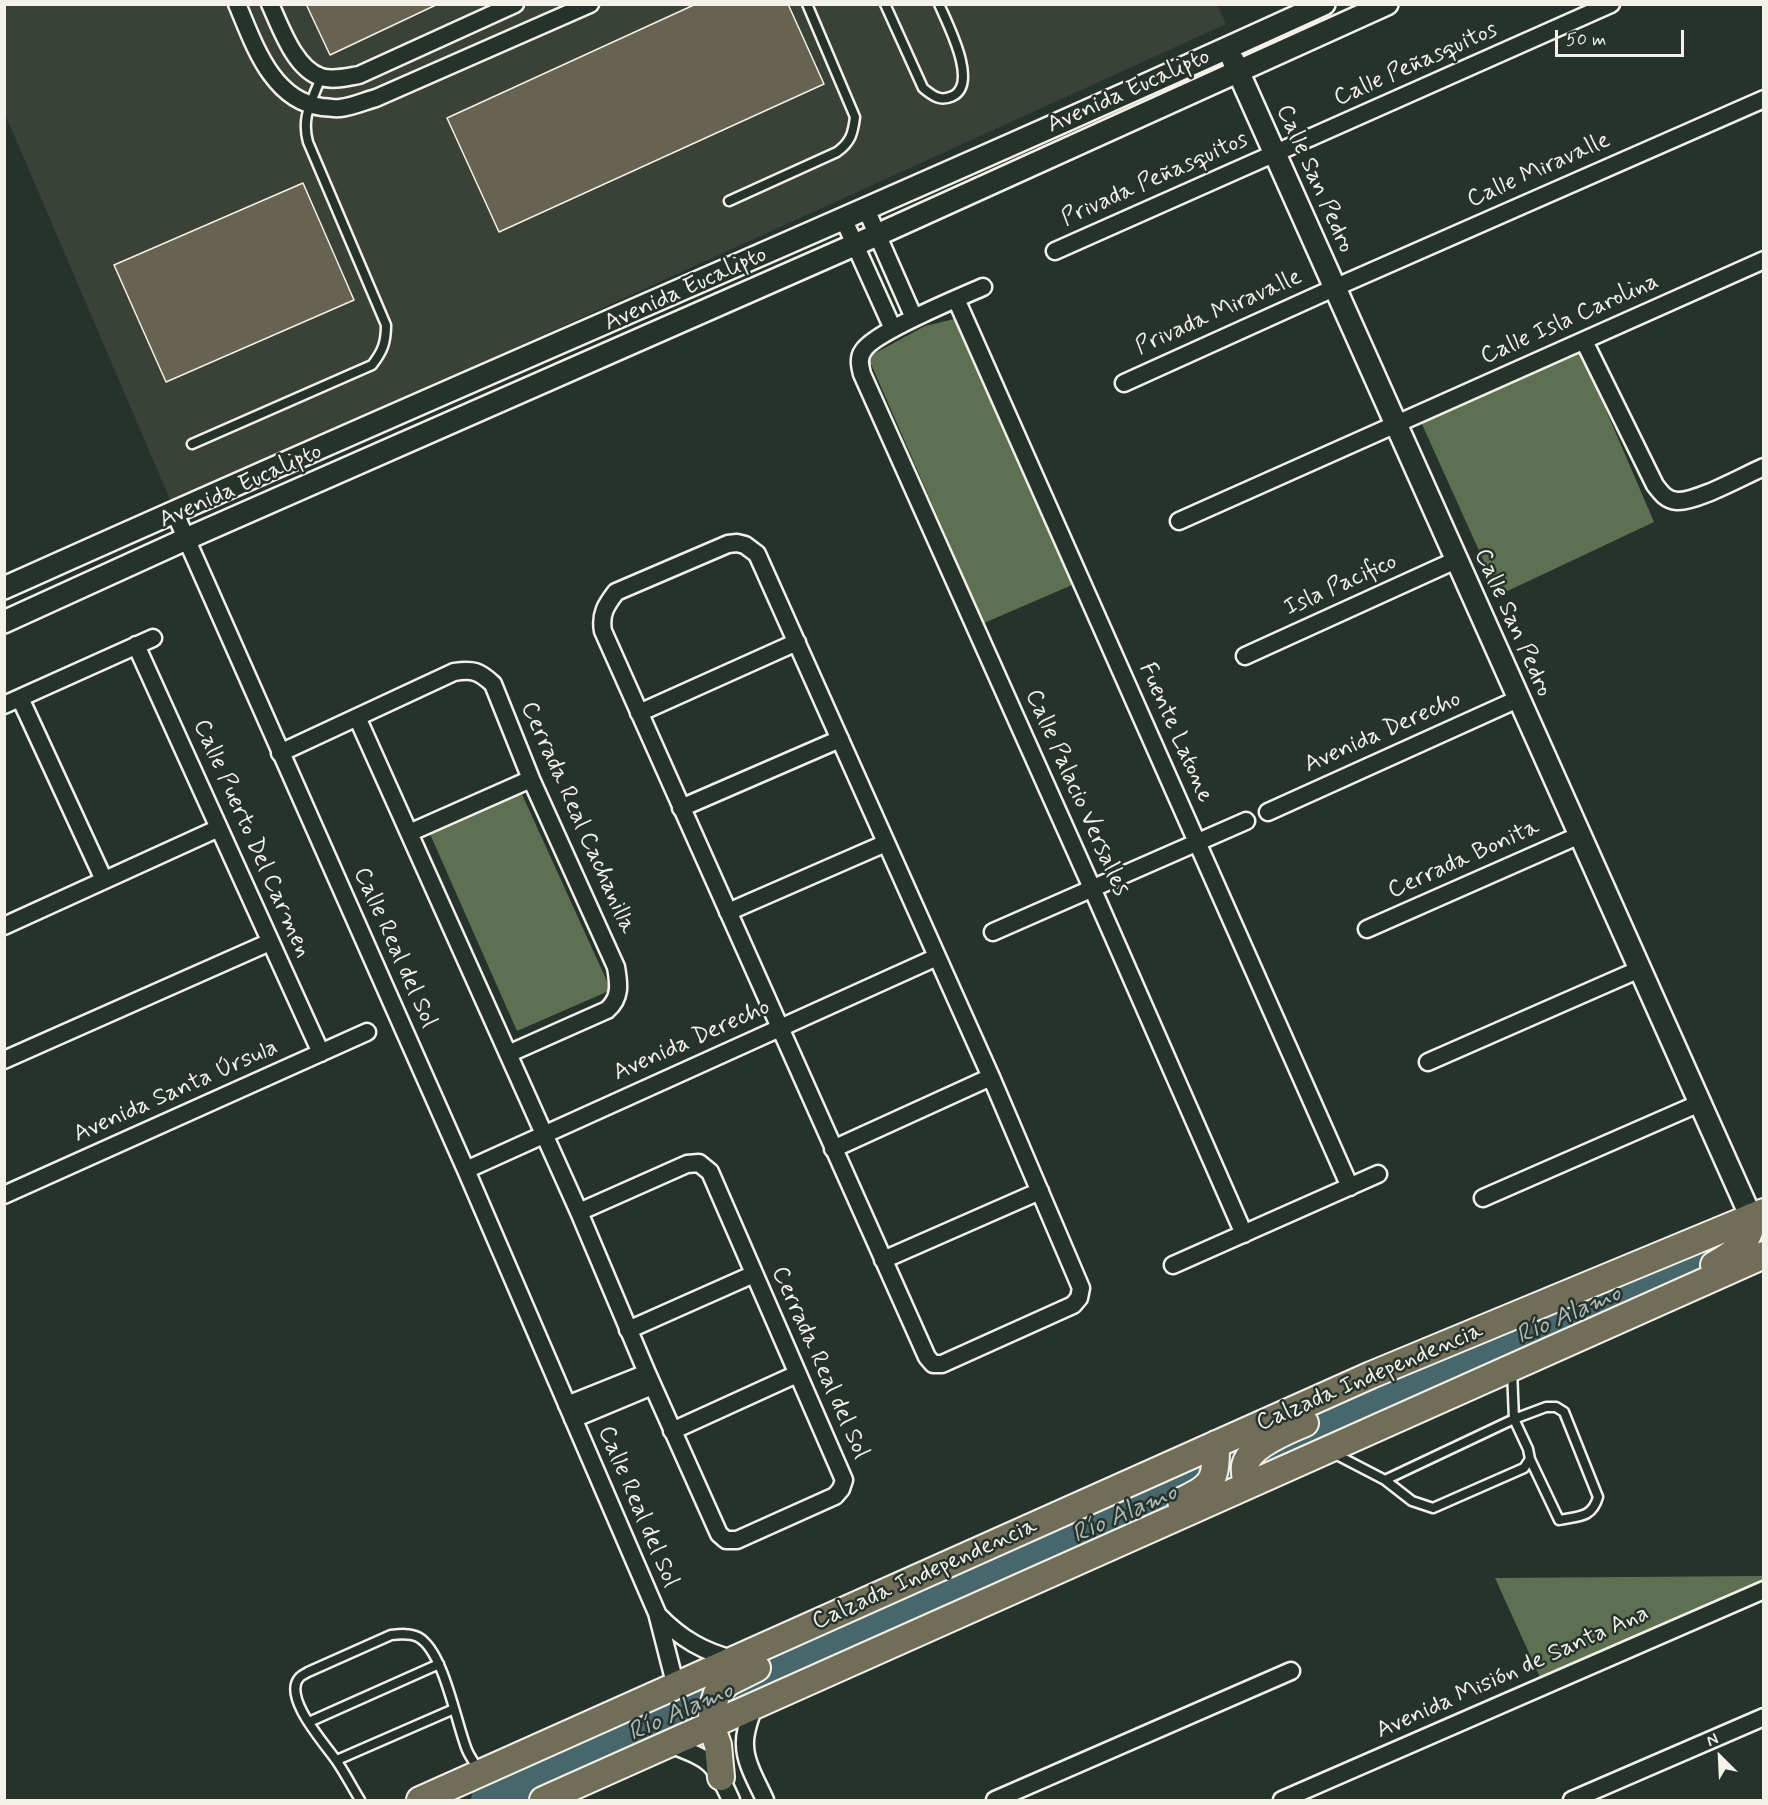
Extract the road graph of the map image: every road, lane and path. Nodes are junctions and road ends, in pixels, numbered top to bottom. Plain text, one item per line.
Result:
1 (237, 4) edge
2 (270, 4) edge
3 (515, 4) edge
4 (590, 4) edge
5 (807, 4) edge
6 (885, 4) edge
7 (939, 4) edge
8 (1324, 4) edge
9 (1387, 4) edge
10 (1611, 4) edge
11 (563, 10) edge
12 (1228, 49) junction
13 (1238, 71) junction
14 (321, 77) junction
15 (1764, 99) edge
16 (310, 105) junction
17 (1274, 154) junction
18 (729, 201) dead end
19 (866, 209) junction
20 (843, 218) junction
21 (877, 235) junction
22 (855, 243) junction
23 (1055, 251) dead end
24 (1764, 260) edge
25 (983, 287) dead end
26 (1334, 288) junction
27 (956, 299) junction
28 (914, 318) junction
29 (893, 329) junction
30 (1584, 341) junction
31 (1124, 383) dead end
32 (1396, 424) junction
33 (192, 444) dead end
34 (1764, 467) edge
35 (174, 512) junction
36 (1179, 521) dead end
37 (186, 539) junction
38 (1456, 560) junction
39 (4, 588) edge
40 (4, 622) edge
41 (153, 638) dead end
42 (797, 642) junction
43 (136, 645) junction
44 (1245, 656) dead end
45 (20, 698) junction
46 (1518, 699) junction
47 (4, 705) edge
48 (639, 713) junction
49 (357, 717) junction
50 (840, 739) junction
51 (280, 753) junction
52 (531, 779) junction
53 (681, 808) junction
54 (1268, 812) dead end
55 (1246, 820) dead end
56 (219, 828) junction
57 (409, 833) junction
58 (1580, 835) junction
59 (1198, 842) junction
60 (886, 843) junction
61 (104, 880) junction
62 (1092, 888) junction
63 (728, 912) junction
64 (4, 926) edge
65 (1367, 929) dead end
66 (993, 932) dead end
67 (270, 942) junction
68 (938, 957) junction
69 (1640, 969) junction
70 (779, 1028) junction
71 (368, 1032) dead end
72 (321, 1053) junction
73 (508, 1054) junction
74 (4, 1060) edge
75 (1428, 1062) dead end
76 (991, 1077) junction
77 (1700, 1103) junction
78 (544, 1134) junction
79 (833, 1149) junction
80 (466, 1170) junction
81 (1378, 1174) dead end
82 (1350, 1187) junction
83 (1040, 1191) junction
84 (4, 1195) edge
85 (1483, 1198) dead end
86 (579, 1212) junction
87 (1757, 1215) edge
88 (1244, 1234) junction
89 (1764, 1255) edge
90 (883, 1260) junction
91 (1173, 1265) dead end
92 (754, 1274) junction
93 (1676, 1294) junction
94 (628, 1330) junction
95 (1512, 1368) junction
96 (797, 1374) junction
97 (1371, 1375) junction
98 (649, 1379) junction
99 (570, 1412) junction
100 (1514, 1419) junction
101 (672, 1431) junction
102 (1216, 1444) junction
103 (1327, 1450) junction
104 (1530, 1459) junction
105 (1385, 1480) junction
106 (1247, 1485) junction
107 (1094, 1554) junction
108 (918, 1578) junction
109 (1764, 1590) edge
110 (657, 1613) junction
111 (736, 1660) junction
112 (439, 1664) junction
113 (1291, 1671) dead end
114 (676, 1687) junction
115 (754, 1707) junction
116 (454, 1709) junction
117 (1764, 1717) edge
118 (309, 1722) junction
119 (711, 1725) junction
120 (670, 1744) junction
121 (337, 1760) junction
122 (481, 1774) junction
123 (721, 1777) junction
124 (360, 1800) edge
125 (420, 1800) edge
126 (543, 1800) edge
127 (731, 1800) edge
128 (765, 1800) edge
129 (995, 1800) edge
130 (1282, 1800) edge
131 (1572, 1800) edge

1 - 16 street
2 - 14 street
3 - 14 street
4 - 11 street
5 - 18 lane
6 - 7 lane
8 - 12 street, Avenida Eucalipto
9 - 13 street, Avenida Eucalipto
10 - 17 street, Calle Peñasquitos
11 - 16 street
12 - 13 street, Calle San Pedro
12 - 19 street, Avenida Eucalipto
13 - 17 street, Calle San Pedro
13 - 21 street, Avenida Eucalipto
14 - 16 lane
15 - 26 street, Calle Miravalle
16 - 33 lane
17 - 23 street, Privada Peñasquitos
17 - 26 street, Calle San Pedro
19 - 20 street, Avenida Eucalipto
19 - 21 street
20 - 22 street
20 - 35 street, Avenida Eucalipto
21 - 22 street, Avenida Eucalipto
21 - 28 street
22 - 29 street
22 - 37 street, Avenida Eucalipto
24 - 30 street, Calle Isla Carolina
25 - 27 street
26 - 31 street, Privada Miravalle
26 - 32 street, Calle San Pedro
27 - 28 street
27 - 59 street, Fuente Latone
28 - 29 street
29 - 62 street, Calle Palacio Versalles
30 - 32 street, Calle Isla Carolina
30 - 34 street
32 - 36 street, Calle Isla Carolina
32 - 38 street, Calle San Pedro
35 - 37 street, Calle Real del Sol
35 - 39 street, Avenida Eucalipto
37 - 40 street, Avenida Eucalipto
37 - 51 street, Calle Real del Sol
38 - 44 street, Isla Pacifico
38 - 46 street, Calle San Pedro
41 - 43 street
42 - 48 street
42 - 48 street
42 - 50 street
43 - 45 street
43 - 56 street, Calle Puerto Del Carmen
45 - 47 street
45 - 61 street
46 - 54 street, Avenida Derecho
46 - 58 street, Calle San Pedro
48 - 53 street
49 - 51 street, Cerrada Real Cachanilla
49 - 52 street, Cerrada Real Cachanilla
49 - 57 street
50 - 53 street
50 - 60 street
51 - 80 street, Calle Real del Sol
52 - 57 street
52 - 73 street, Cerrada Real Cachanilla
53 - 63 street
55 - 59 street
56 - 61 street
56 - 67 street, Calle Puerto Del Carmen
57 - 73 street
58 - 65 street, Cerrada Bonita
58 - 69 street, Calle San Pedro
59 - 62 street
59 - 82 street, Fuente Latone
60 - 63 street
60 - 68 street
61 - 64 street
62 - 66 street
62 - 88 street, Calle Palacio Versalles
63 - 70 street
67 - 72 street, Calle Puerto Del Carmen
67 - 74 street
68 - 70 street, Avenida Derecho
68 - 76 street
69 - 75 street
69 - 77 street, Calle San Pedro
70 - 78 street, Avenida Derecho
70 - 79 street
71 - 72 street, Avenida Santa Úrsula
72 - 84 street, Avenida Santa Úrsula
73 - 78 street
76 - 79 street
76 - 83 street
77 - 85 street
77 - 87 street, Calle San Pedro
78 - 80 street, Avenida Derecho
78 - 86 street, Cerrada Real del Sol
79 - 90 street
80 - 99 street, Calle Real del Sol
81 - 82 street
82 - 88 street
83 - 90 street
83 - 90 street
86 - 92 street, Cerrada Real del Sol
86 - 94 street, Cerrada Real del Sol
87 - 93 main road
87 - 97 main road, Calzada Independencia
88 - 91 street
89 - 93 main road, Calzada Independencia
92 - 94 street
92 - 96 street, Cerrada Real del Sol
93 - 95 main road, Calzada Independencia
94 - 98 street, Cerrada Real del Sol
95 - 100 lane
95 - 103 main road, Calzada Independencia
96 - 101 street
96 - 101 street, Cerrada Real del Sol
97 - 102 main road, Calzada Independencia
97 - 106 main road
98 - 99 street, Calle Real del Sol
98 - 101 street, Cerrada Real del Sol
99 - 110 street, Calle Real del Sol
100 - 104 lane
100 - 104 lane
100 - 105 lane
102 - 107 main road
102 - 108 main road, Calzada Independencia
103 - 105 lane
103 - 106 main road, Calzada Independencia
104 - 105 lane
106 - 107 main road, Calzada Independencia
107 - 115 main road, Calzada Independencia
108 - 111 main road, Calzada Independencia
108 - 119 main road
109 - 130 street, Avenida Misión de Santa Ana
110 - 111 street, Calle Real del Sol
110 - 114 street, Calle Real del Sol
111 - 114 main road, Calzada Independencia
112 - 116 lane
112 - 118 lane
112 - 118 lane
113 - 129 street
114 - 122 main road, Calzada Independencia
115 - 119 main road, Calzada Independencia
115 - 128 street
116 - 121 lane
116 - 122 lane
117 - 131 street
118 - 121 lane
119 - 120 main road, Calzada Independencia
119 - 123 main road
120 - 123 street
120 - 126 main road, Calzada Independencia
121 - 124 lane
122 - 125 main road, Calzada Independencia
123 - 127 street

